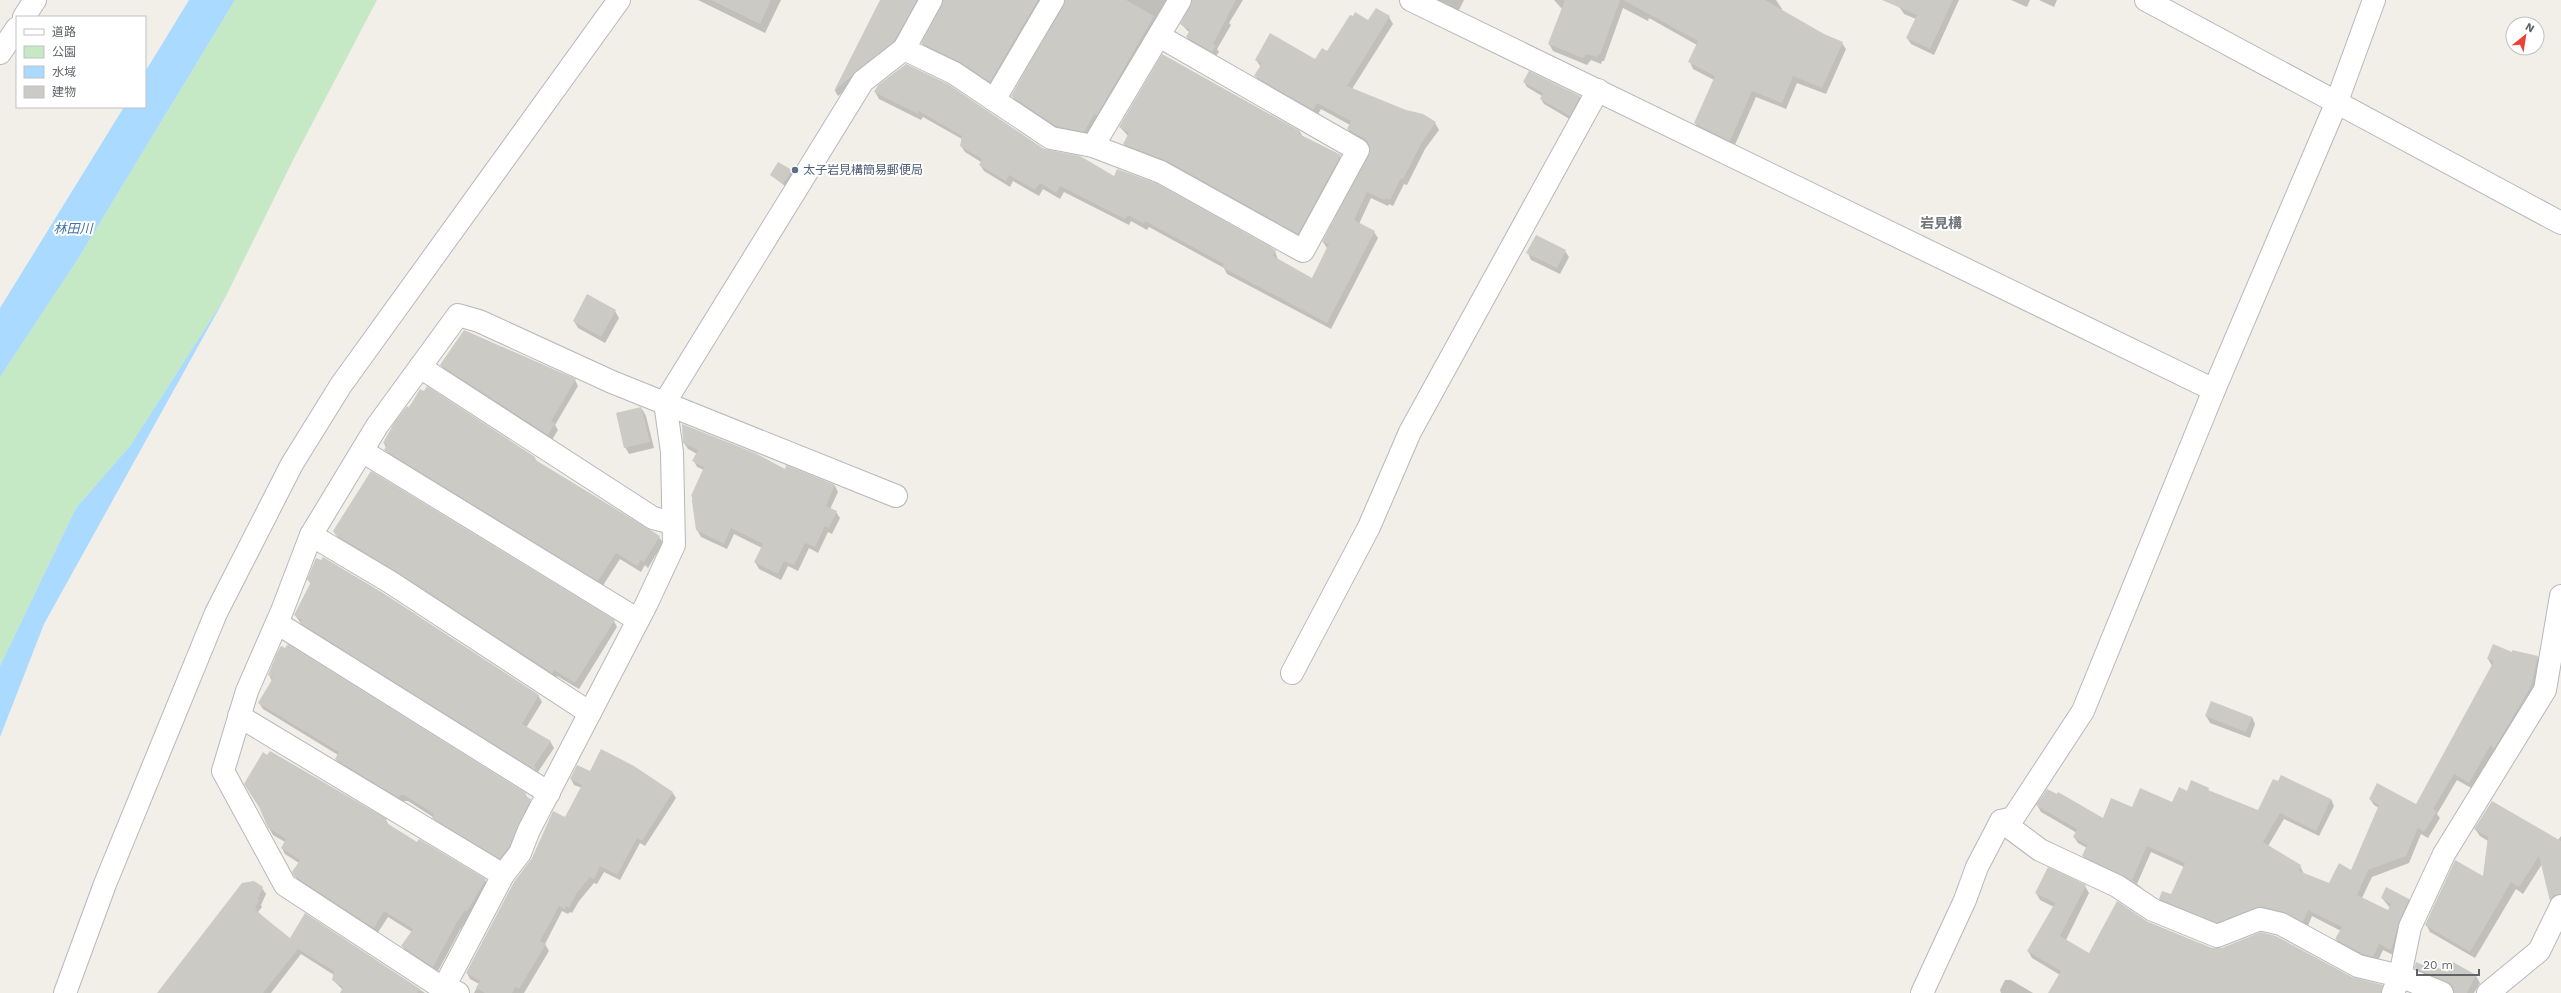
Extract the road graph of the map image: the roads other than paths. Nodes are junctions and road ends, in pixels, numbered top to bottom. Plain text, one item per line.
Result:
1 (35, 0) edge
2 (619, 0) edge
3 (931, 0) edge
4 (1053, 0) edge
5 (1180, 0) edge
6 (1411, 0) edge
7 (2146, 0) edge
8 (2374, 0) edge
9 (25, 16) edge
10 (16, 29) edge
11 (1159, 36) junction
12 (904, 49) junction
13 (0, 53) edge
14 (1598, 90) junction
15 (994, 100) junction
16 (2336, 104) junction
17 (1093, 146) junction
18 (2561, 223) edge
19 (420, 367) junction
20 (2214, 390) junction
21 (665, 402) junction
22 (362, 451) junction
23 (896, 496) dead end
24 (673, 523) junction
25 (311, 535) junction
26 (2561, 596) edge
27 (638, 620) junction
28 (277, 623) junction
29 (2556, 653) edge
30 (1292, 673) dead end
31 (590, 713) junction
32 (239, 716) junction
33 (549, 793) junction
34 (2001, 821) junction
35 (503, 875) junction
36 (2561, 906) edge
37 (2397, 985) edge
38 (448, 991) edge
39 (65, 993) edge
40 (1922, 993) edge
41 (2442, 993) edge
42 (2488, 993) edge

1 - 9 street
2 - 39 street
3 - 12 street
4 - 15 street
5 - 11 street
6 - 14 street
7 - 16 street
8 - 16 street
10 - 13 street
11 - 17 street
11 - 17 street
12 - 15 street
12 - 21 street
14 - 20 street
14 - 30 street
15 - 17 street
16 - 18 street
16 - 20 street
19 - 21 street
19 - 22 street
19 - 24 street
20 - 34 street
21 - 23 street
21 - 24 street
22 - 25 street
22 - 27 street
24 - 27 street
25 - 28 street
25 - 31 street
26 - 29 street
27 - 31 street
28 - 32 street
28 - 33 street
29 - 37 street
31 - 33 street
32 - 35 street
32 - 38 street
33 - 35 street
34 - 37 street
34 - 40 street
35 - 38 street
36 - 42 street
37 - 41 street

